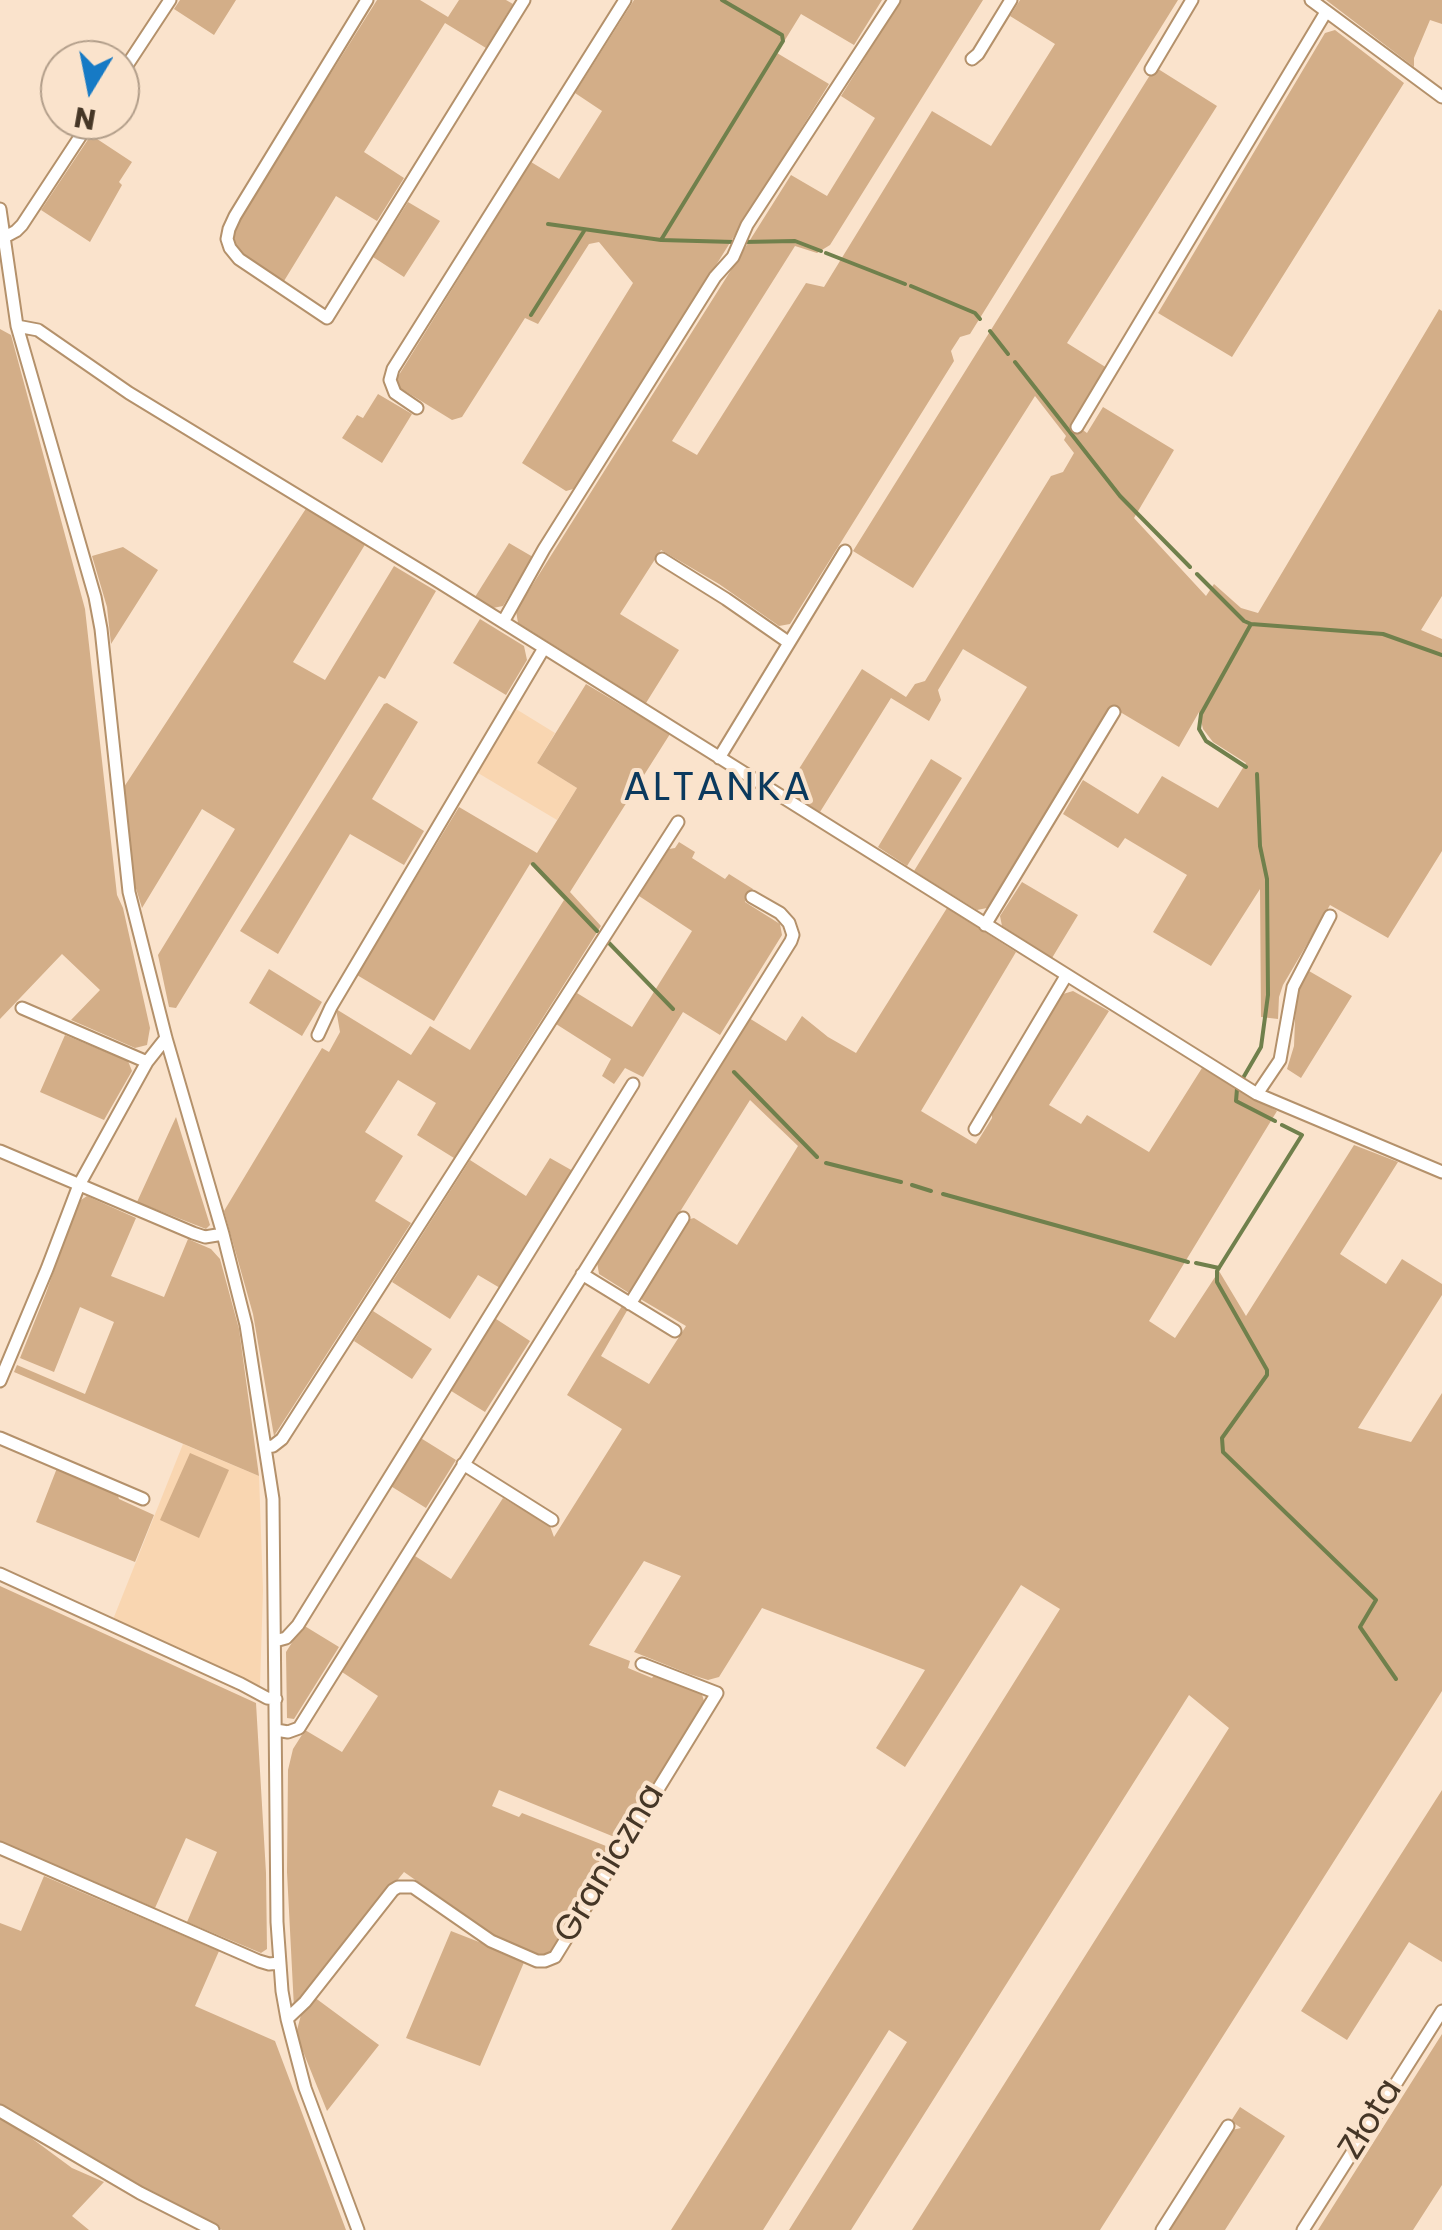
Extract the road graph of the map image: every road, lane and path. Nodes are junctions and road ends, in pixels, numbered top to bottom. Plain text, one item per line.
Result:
1 (170, 0) edge
2 (368, 0) edge
3 (524, 0) edge
4 (625, 0) edge
5 (894, 0) edge
6 (1011, 0) edge
7 (1192, 0) edge
8 (1310, 0) edge
9 (1326, 12) junction
10 (140, 46) edge
11 (972, 59) dead end
12 (1151, 69) dead end
13 (1442, 97) edge
14 (78, 140) edge
15 (0, 210) edge
16 (3, 238) junction
17 (17, 326) junction
18 (416, 408) dead end
19 (1076, 427) dead end
20 (845, 551) dead end
21 (662, 559) dead end
22 (502, 622) junction
23 (788, 642) junction
24 (544, 648) junction
25 (1114, 712) dead end
26 (720, 758) junction
27 (678, 822) dead end
28 (752, 897) dead end
29 (1330, 916) dead end
30 (985, 925) junction
31 (1066, 976) junction
32 (22, 1008) dead end
33 (318, 1035) dead end
34 (166, 1038) junction
35 (147, 1062) junction
36 (633, 1084) dead end
37 (1257, 1094) junction
38 (974, 1129) dead end
39 (0, 1151) edge
40 (1442, 1172) edge
41 (79, 1186) junction
42 (684, 1218) dead end
43 (222, 1234) junction
44 (582, 1274) junction
45 (630, 1304) junction
46 (675, 1331) dead end
47 (0, 1381) edge
48 (0, 1438) edge
49 (266, 1448) junction
50 (463, 1464) junction
51 (144, 1499) dead end
52 (552, 1520) dead end
53 (0, 1574) edge
54 (275, 1641) junction
55 (642, 1664) dead end
56 (276, 1699) junction
57 (276, 1730) junction
58 (0, 1848) edge
59 (280, 1964) junction
60 (1442, 2011) edge
61 (287, 2019) junction
62 (0, 2111) edge
63 (1228, 2126) dead end
64 (213, 2230) edge
65 (358, 2230) edge
66 (1162, 2230) edge
67 (1303, 2230) edge

1 - 10 street
2 - 3 street
4 - 18 street
5 - 22 street
6 - 11 street
7 - 12 street
8 - 9 street
9 - 13 street
9 - 19 street
14 - 16 street
15 - 16 street
16 - 17 street
17 - 22 street
17 - 34 street
20 - 23 street
21 - 23 street
22 - 24 street
23 - 26 street
24 - 26 street
24 - 33 street
25 - 30 street
26 - 30 street
27 - 49 street
28 - 44 street
29 - 37 street
30 - 31 street
31 - 37 street
31 - 38 street
32 - 35 street
34 - 35 street
34 - 43 street
35 - 41 street
36 - 54 street
37 - 40 street
39 - 41 street
41 - 43 street
41 - 47 street
42 - 45 street
43 - 49 street
44 - 45 street
44 - 50 street
45 - 46 street
48 - 51 street
49 - 54 street
50 - 52 street
50 - 57 street
53 - 56 street
54 - 56 street
55 - 61 street, Graniczna
56 - 57 street
57 - 59 street
58 - 59 street
59 - 61 street
60 - 67 street, Złota
61 - 65 street
62 - 64 street
63 - 66 street

